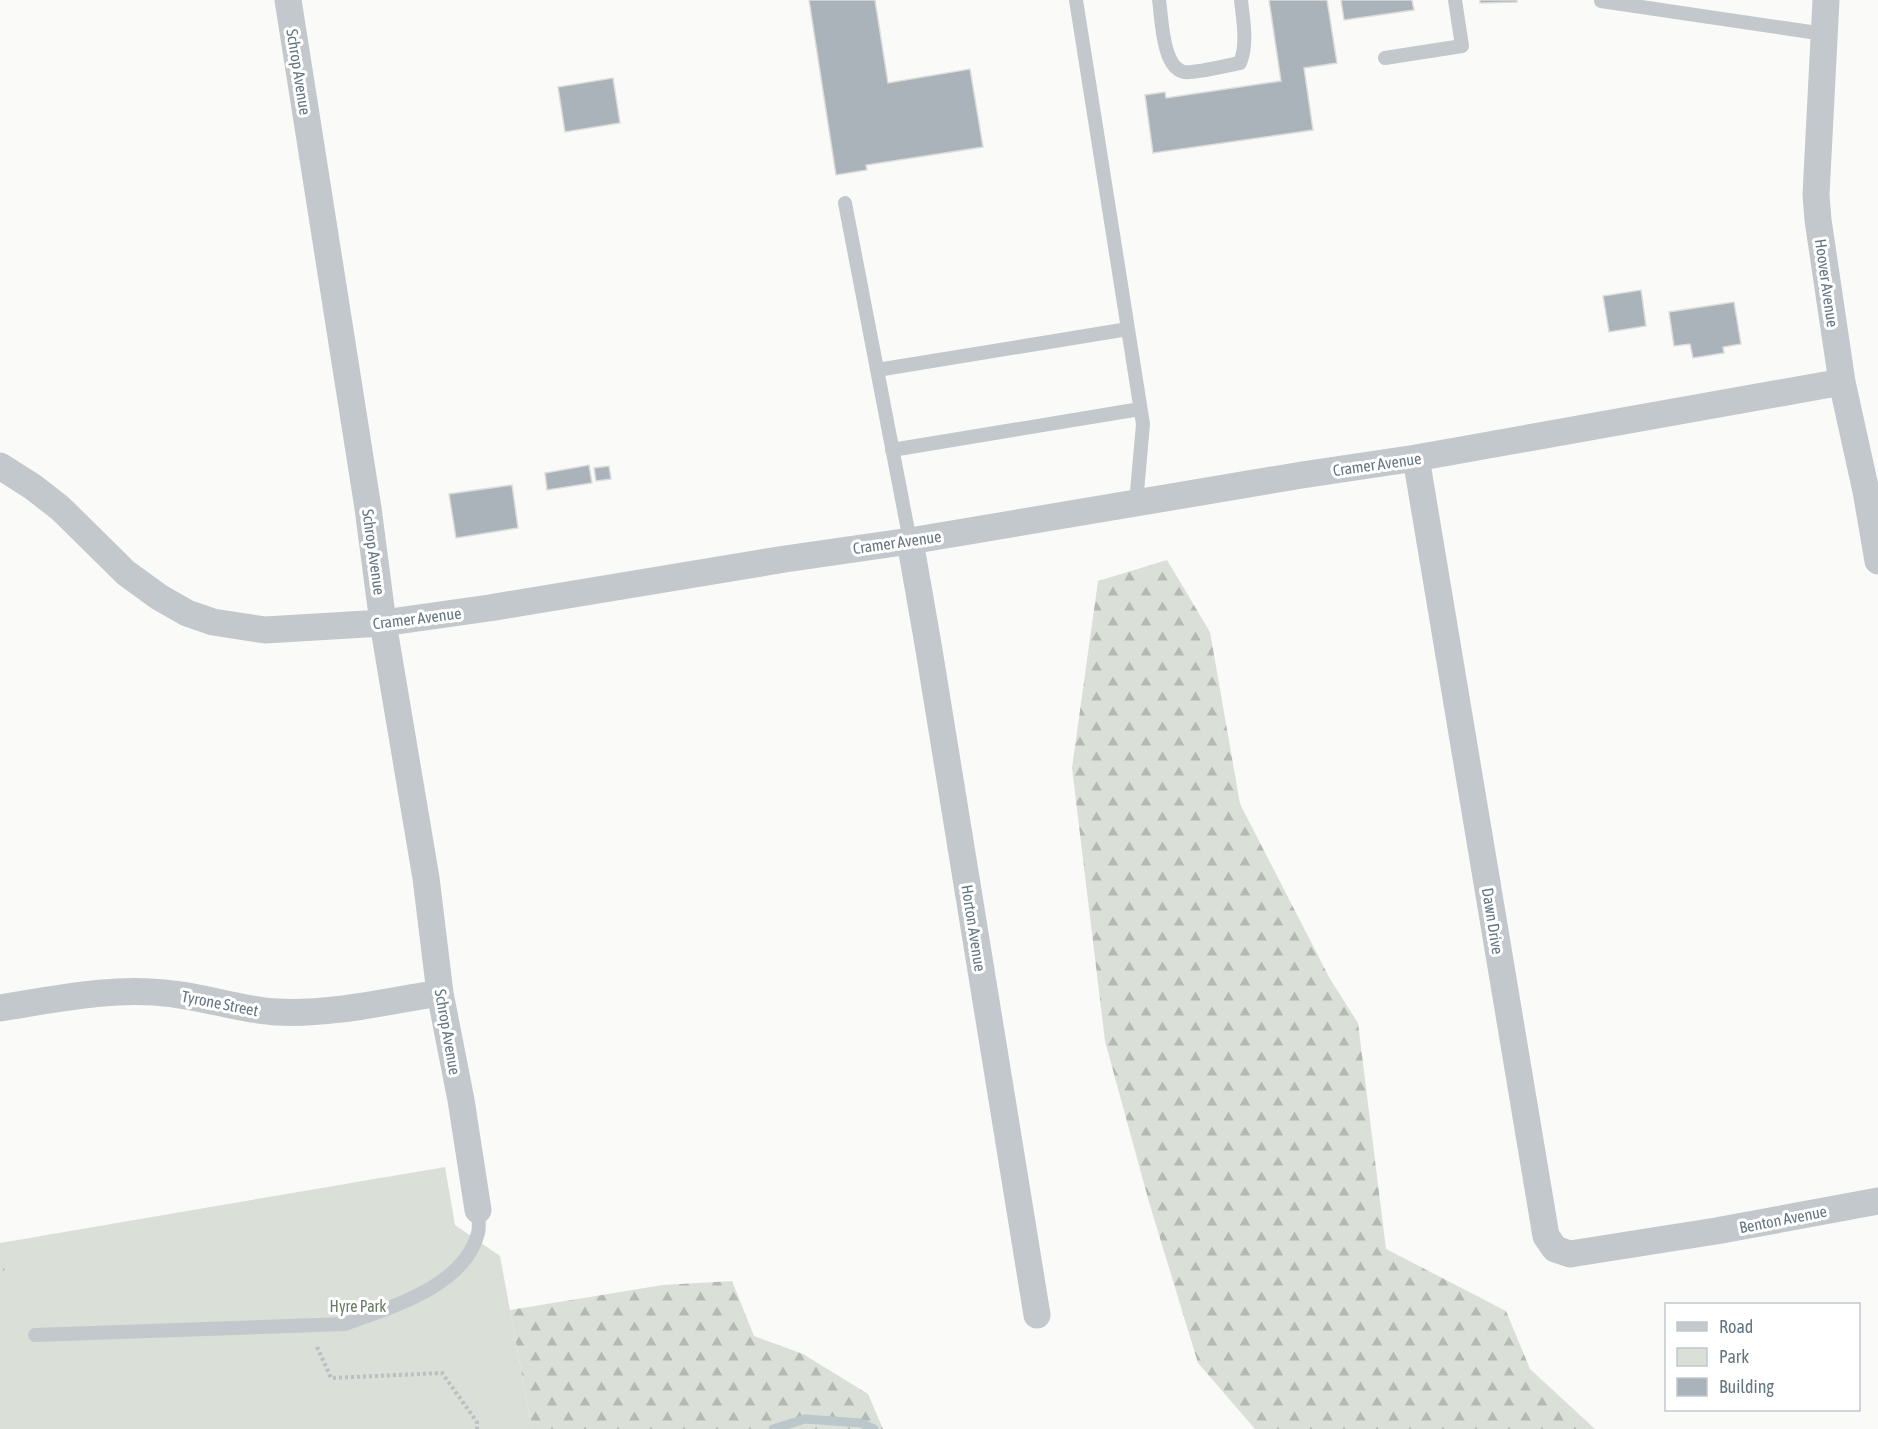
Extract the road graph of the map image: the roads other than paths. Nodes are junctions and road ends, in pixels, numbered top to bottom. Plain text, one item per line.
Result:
1 (288, 0) edge
2 (1076, 0) edge
3 (1159, 0) edge
4 (1241, 0) edge
5 (1455, 0) edge
6 (1826, 0) edge
7 (1601, 1) edge
8 (1824, 34) junction
9 (1385, 58) dead end
10 (845, 203) dead end
11 (1128, 329) junction
12 (877, 370) junction
13 (1842, 382) junction
14 (1140, 409) junction
15 (892, 450) junction
16 (1416, 458) junction
17 (0, 466) edge
18 (1136, 503) junction
19 (910, 541) junction
20 (1878, 561) edge
21 (383, 623) junction
22 (440, 993) junction
23 (0, 1008) edge
24 (1878, 1201) edge
25 (478, 1210) joint
26 (1687, 1236) joint
27 (1038, 1316) dead end
28 (35, 1335) dead end

1 - 21 street, Schrop Avenue
2 - 11 lane
3 - 4 lane
5 - 9 lane
6 - 8 street, Hoover Avenue
7 - 8 lane
8 - 13 street, Hoover Avenue
10 - 12 lane
11 - 12 lane
11 - 14 lane
12 - 15 lane
13 - 16 street, Cramer Avenue
13 - 20 street, Hoover Avenue
14 - 15 lane
14 - 18 lane
15 - 19 lane
16 - 18 street, Cramer Avenue
16 - 26 street, Dawn Drive
17 - 21 street, Cramer Avenue
18 - 19 street, Cramer Avenue
19 - 21 street, Cramer Avenue
19 - 27 street, Horton Avenue
21 - 22 street, Schrop Avenue
22 - 23 street, Tyrone Street
22 - 25 street, Schrop Avenue
24 - 26 street, Benton Avenue
25 - 28 lane

